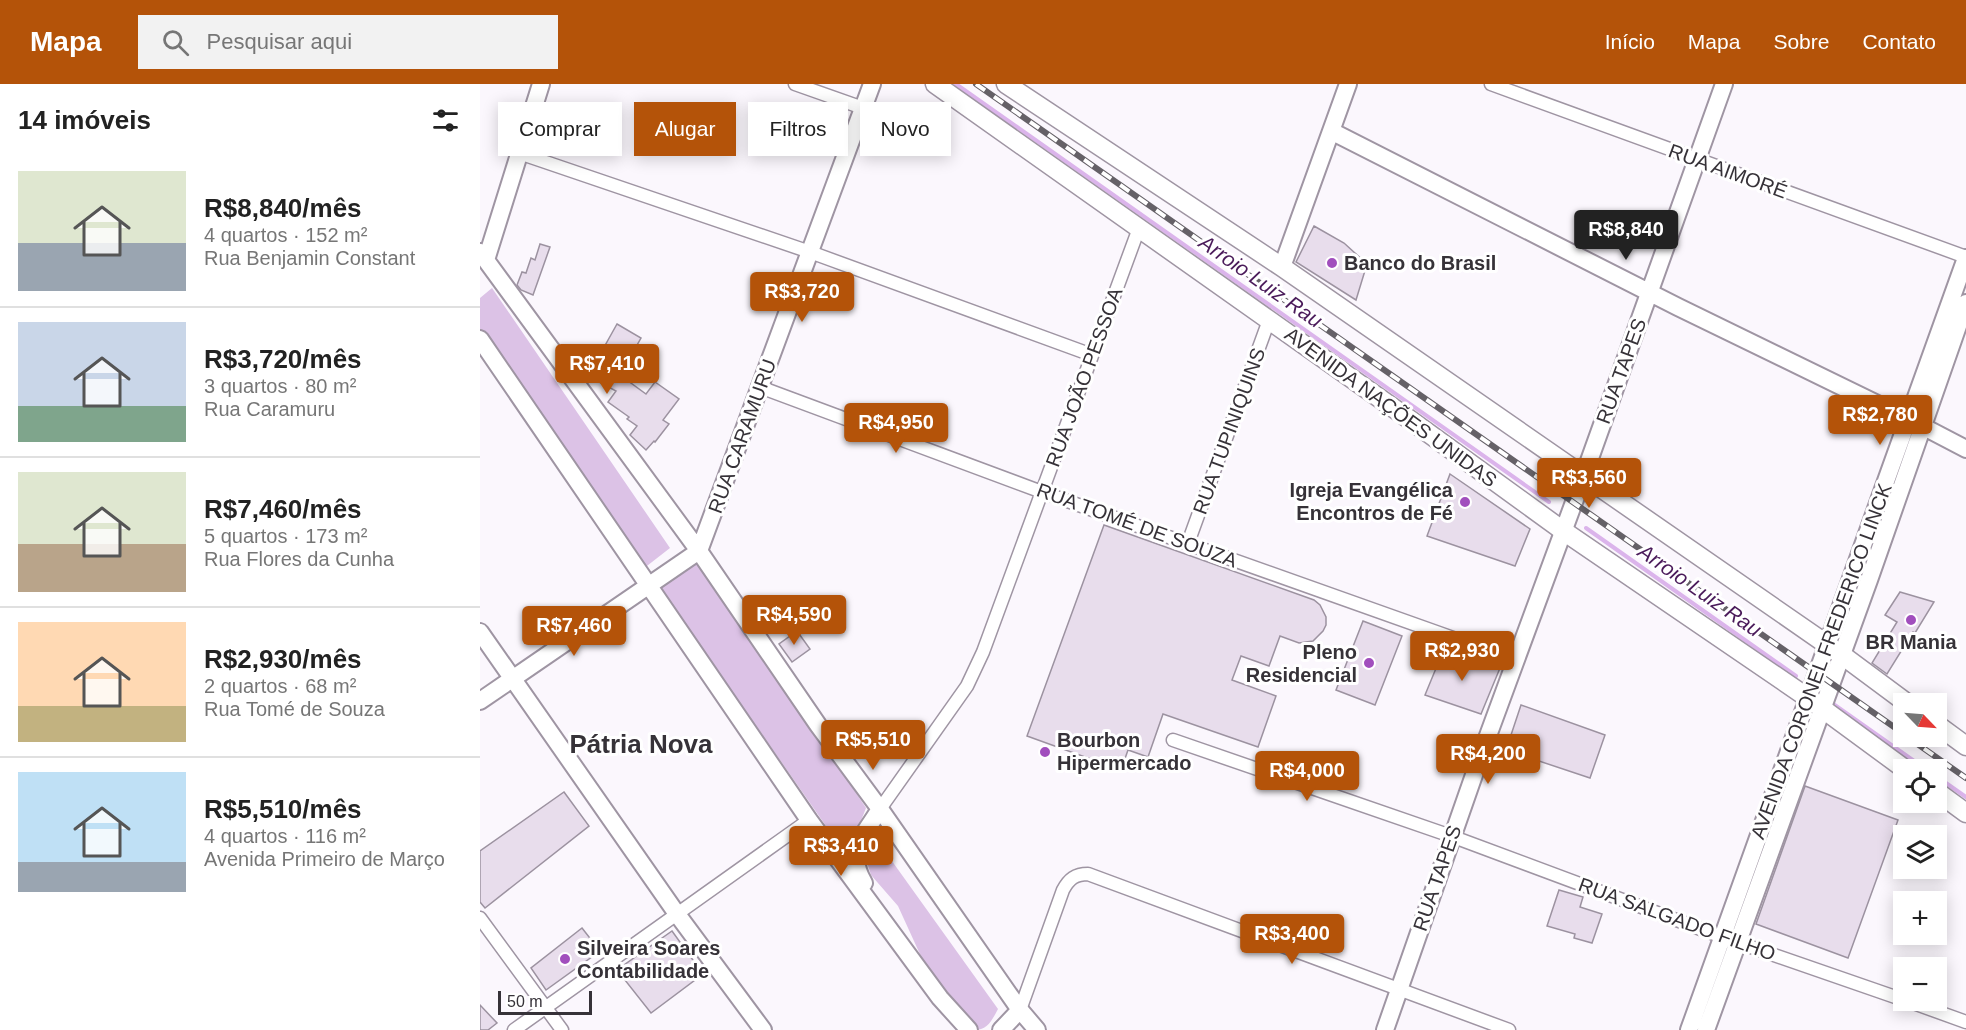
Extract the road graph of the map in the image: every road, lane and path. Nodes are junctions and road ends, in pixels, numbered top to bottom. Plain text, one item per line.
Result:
1 (541, 84) edge
2 (795, 84) edge
3 (872, 84) edge
4 (935, 84) edge
5 (1006, 84) edge
6 (1348, 84) edge
7 (1491, 84) edge
8 (1724, 84) edge
9 (535, 102) edge
10 (865, 102) edge
11 (860, 107) edge
12 (860, 116) edge
13 (1331, 131) junction
14 (518, 156) edge
15 (528, 156) edge
16 (1696, 159) junction
17 (1138, 228) junction
18 (810, 252) junction
19 (1966, 258) edge
20 (482, 259) edge
21 (1282, 267) junction
22 (1648, 292) junction
23 (1966, 303) edge
24 (1269, 320) junction
25 (480, 339) edge
26 (1092, 354) junction
27 (760, 387) junction
28 (1915, 422) junction
29 (1966, 449) edge
30 (1584, 475) junction
31 (1042, 492) junction
32 (1562, 530) junction
33 (1188, 543) junction
34 (699, 551) junction
35 (648, 585) junction
36 (480, 632) edge
37 (1835, 650) junction
38 (1515, 660) junction
39 (513, 678) junction
40 (1893, 693) edge
41 (480, 701) edge
42 (1815, 703) junction
43 (1947, 732) edge
44 (1173, 740) dead end
45 (1966, 746) edge
46 (1893, 760) edge
47 (1947, 800) edge
48 (880, 809) junction
49 (1966, 813) edge
50 (809, 820) junction
51 (1451, 836) junction
52 (677, 914) junction
53 (480, 918) edge
54 (1730, 940) junction
55 (898, 942) junction
56 (1399, 989) junction
57 (1893, 996) edge
58 (546, 1006) junction
59 (1020, 1010) junction
60 (1934, 1011) edge
61 (1966, 1023) edge
62 (514, 1030) edge
63 (562, 1030) edge
64 (763, 1030) edge
65 (969, 1030) edge
66 (1001, 1030) edge
67 (1037, 1030) edge
68 (1385, 1030) edge
69 (1509, 1030) edge
70 (1689, 1030) edge
71 (1706, 1030) edge
72 (1964, 1030) edge

1 - 9 main road
2 - 11 street
3 - 10 main road, RUA CARAMURU
4 - 17 main road, AVENIDA NAÇÕES UNIDAS
5 - 21 main road
6 - 13 main road
7 - 16 street, RUA AIMORÉ
8 - 16 main road, RUA TAPES
12 - 18 main road, RUA CARAMURU
13 - 21 main road
13 - 22 main road
14 - 20 main road
15 - 18 street
16 - 19 street, RUA AIMORÉ
16 - 22 main road, RUA TAPES
17 - 24 main road, AVENIDA NAÇÕES UNIDAS
17 - 26 street, RUA JOÃO PESSOA
18 - 26 street
18 - 27 main road, RUA CARAMURU
19 - 28 main road, AVENIDA CORONEL FREDERICO LINCK
20 - 34 main road
21 - 30 main road
22 - 28 main road
22 - 30 main road, RUA TAPES
23 - 28 main road, AVENIDA CORONEL FREDERICO LINCK
24 - 32 main road, AVENIDA NAÇÕES UNIDAS
24 - 33 street, RUA TUPINIQUINS
25 - 35 main road
26 - 31 street, RUA JOÃO PESSOA
27 - 31 street, RUA TOMÉ DE SOUZA
27 - 34 main road, RUA CARAMURU
28 - 29 main road
28 - 37 main road, AVENIDA CORONEL FREDERICO LINCK
30 - 32 main road, RUA TAPES
30 - 37 main road
31 - 33 street, RUA TOMÉ DE SOUZA
31 - 48 street, RUA JOÃO PESSOA
32 - 38 main road, RUA TAPES
32 - 42 main road, AVENIDA NAÇÕES UNIDAS
33 - 38 street, RUA TOMÉ DE SOUZA
34 - 35 main road
34 - 48 main road
35 - 39 main road
35 - 50 main road
36 - 39 main road
37 - 40 main road
37 - 42 main road, AVENIDA CORONEL FREDERICO LINCK
38 - 51 main road, RUA TAPES
39 - 41 main road
39 - 52 main road
42 - 46 main road, AVENIDA NAÇÕES UNIDAS
42 - 54 main road, AVENIDA CORONEL FREDERICO LINCK
43 - 45 main road
44 - 51 street, RUA SALGADO FILHO
47 - 49 main road
48 - 55 main road
48 - 59 main road
50 - 52 street
50 - 55 main road
51 - 54 street, RUA SALGADO FILHO
51 - 56 main road, RUA TAPES
52 - 58 street
52 - 64 main road
53 - 58 street
54 - 57 street, RUA SALGADO FILHO
54 - 70 main road, AVENIDA CORONEL FREDERICO LINCK
54 - 71 main road, AVENIDA CORONEL FREDERICO LINCK
55 - 65 main road
56 - 59 street
56 - 68 main road, RUA TAPES
56 - 69 street
58 - 62 street
58 - 63 street
59 - 66 main road
59 - 67 main road
60 - 61 street, RUA SALGADO FILHO
61 - 72 street

